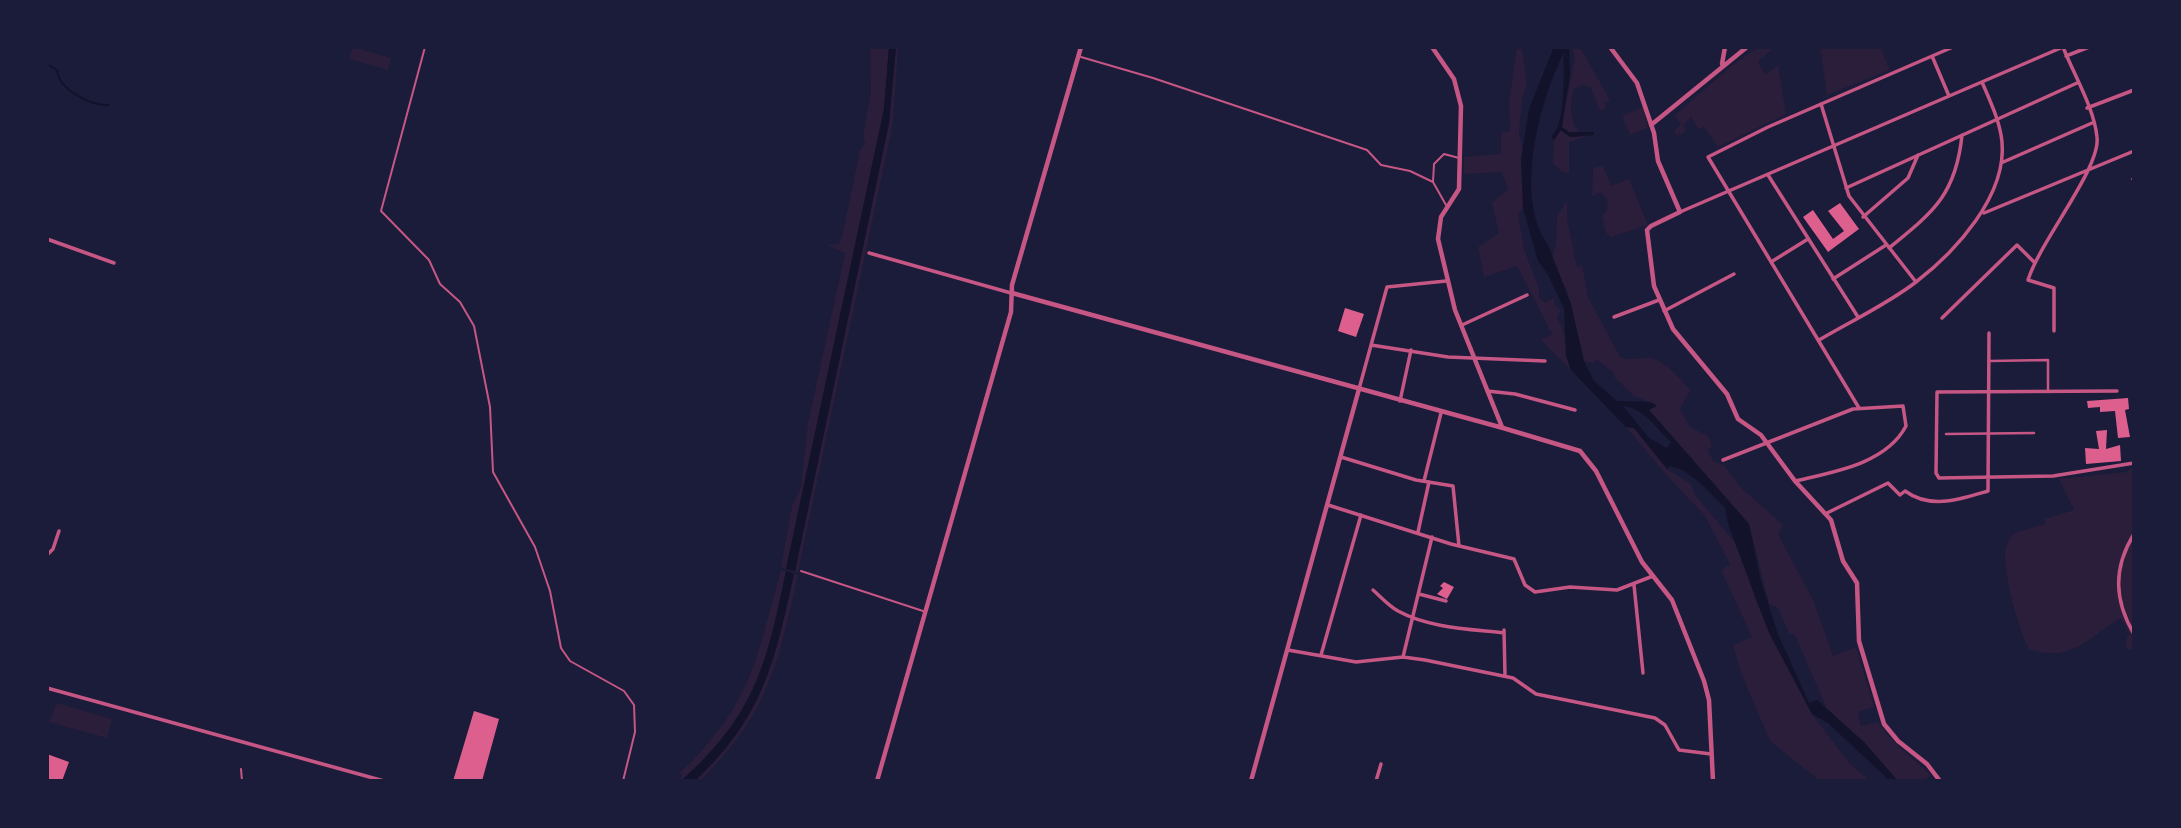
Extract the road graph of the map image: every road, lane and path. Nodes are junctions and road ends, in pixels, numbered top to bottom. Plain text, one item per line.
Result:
1 (425, 47) edge
2 (1081, 47) edge
3 (1432, 47) edge
4 (1609, 47) edge
5 (1726, 47) edge
6 (1735, 47) edge
7 (1746, 47) edge
8 (1953, 47) edge
9 (2063, 47) edge
10 (2089, 47) edge
11 (1737, 54) junction
12 (1079, 56) junction
13 (1932, 56) junction
14 (2066, 56) junction
15 (1720, 68) junction
16 (1982, 82) junction
17 (2077, 83) junction
18 (2134, 90) edge
19 (1949, 96) junction
20 (1821, 104) junction
21 (2087, 108) junction
22 (1997, 120) junction
23 (2093, 123) junction
24 (1651, 125) junction
25 (1962, 135) junction
26 (1834, 146) junction
27 (2134, 151) edge
28 (1918, 155) junction
29 (1460, 158) junction
30 (2001, 163) junction
31 (2090, 168) junction
32 (1768, 175) junction
33 (1433, 182) junction
34 (1846, 188) junction
35 (1726, 192) junction
36 (1447, 205) junction
37 (1680, 212) junction
38 (1982, 214) junction
39 (1863, 217) junction
40 (47, 239) edge
41 (1808, 239) junction
42 (1887, 246) junction
43 (869, 253) dead end
44 (2034, 262) junction
45 (114, 263) dead end
46 (1770, 263) junction
47 (1734, 274) dead end
48 (1833, 279) junction
49 (1446, 281) junction
50 (1916, 282) junction
51 (1012, 293) junction
52 (1527, 295) dead end
53 (1659, 300) junction
54 (1664, 311) junction
55 (1614, 317) dead end
56 (1858, 317) junction
57 (1942, 318) dead end
58 (1461, 326) junction
59 (2054, 331) dead end
60 (1989, 333) dead end
61 (1819, 340) junction
62 (1371, 345) junction
63 (1411, 350) junction
64 (1474, 359) junction
65 (1545, 361) dead end
66 (1989, 361) junction
67 (1359, 389) junction
68 (1487, 391) junction
69 (2117, 391) dead end
70 (1989, 392) junction
71 (2048, 392) junction
72 (1400, 401) junction
73 (1859, 408) junction
74 (1575, 410) dead end
75 (1441, 413) junction
76 (1503, 428) junction
77 (2034, 433) dead end
78 (1946, 434) dead end
79 (1989, 434) junction
80 (1766, 443) junction
81 (1341, 457) junction
82 (1723, 460) dead end
83 (2134, 463) edge
84 (1989, 477) junction
85 (1795, 481) junction
86 (1427, 482) junction
87 (1328, 505) junction
88 (1827, 513) junction
89 (1361, 515) junction
90 (59, 531) dead end
91 (1418, 532) junction
92 (2134, 534) edge
93 (1432, 537) junction
94 (1459, 546) junction
95 (47, 555) edge
96 (801, 571) dead end
97 (1653, 576) junction
98 (1634, 585) junction
99 (1373, 590) dead end
100 (1419, 594) junction
101 (1446, 601) dead end
102 (926, 611) junction
103 (1414, 617) junction
104 (2134, 634) edge
105 (1288, 650) junction
106 (1321, 654) junction
107 (1403, 657) junction
108 (1643, 673) dead end
109 (1505, 677) junction
110 (47, 688) edge
111 (1711, 754) junction
112 (1381, 764) dead end
113 (240, 769) dead end
114 (242, 781) edge
115 (384, 781) edge
116 (623, 781) edge
117 (877, 781) edge
118 (1251, 781) edge
119 (1376, 781) edge
120 (1713, 781) edge
121 (1940, 781) edge

1 - 116 lane
2 - 12 street
3 - 29 street
4 - 24 street
5 - 11 street
5 - 15 street
6 - 11 street
7 - 11 street
8 - 13 street
9 - 14 street
9 - 16 street
10 - 14 street
11 - 15 street
12 - 33 lane
12 - 51 street
13 - 19 street
13 - 20 street
14 - 17 street
15 - 24 street
16 - 19 street
16 - 22 street
17 - 21 street
17 - 22 street
18 - 21 street
19 - 26 street
20 - 26 street
20 - 35 street
21 - 23 street
22 - 25 street
22 - 30 street
23 - 30 street
23 - 31 street
24 - 37 street
25 - 28 street
25 - 42 street
26 - 32 street
26 - 34 street
27 - 31 street
28 - 34 street
28 - 39 street
29 - 33 lane
29 - 36 street
30 - 38 street
31 - 38 street
31 - 44 street
32 - 35 street
32 - 41 street
33 - 36 lane
34 - 39 street
35 - 37 street
35 - 46 street
36 - 49 street
37 - 53 street
38 - 50 street
39 - 42 street
40 - 45 street
41 - 46 street
41 - 48 street
42 - 48 street
42 - 50 street
43 - 51 street
44 - 57 street
44 - 59 street
46 - 61 street
47 - 54 street
48 - 56 street
49 - 58 street
49 - 62 street
50 - 56 street
51 - 67 street
51 - 102 street
52 - 58 street
53 - 54 street
53 - 55 street
54 - 80 street
56 - 61 street
58 - 64 street
60 - 66 street
61 - 73 street
62 - 63 street
62 - 67 street
63 - 64 street
63 - 72 street
64 - 65 street
64 - 68 street
66 - 70 street
66 - 71 street
67 - 72 street
67 - 81 street
68 - 74 street
68 - 76 street
69 - 71 street
70 - 71 street
70 - 79 street
70 - 84 street
72 - 75 street
73 - 80 street
73 - 85 street
75 - 76 street
75 - 86 street
76 - 97 street
77 - 79 street
78 - 79 street
79 - 84 street
80 - 82 street
80 - 85 street
81 - 86 street
81 - 87 street
83 - 84 street
84 - 88 street
85 - 88 street
86 - 91 street
86 - 94 street
87 - 89 street
87 - 105 street
88 - 121 street
89 - 91 street
89 - 106 street
90 - 95 street
91 - 93 street
92 - 104 street
93 - 94 street
93 - 100 street
94 - 98 street
96 - 102 lane
97 - 98 street
97 - 111 street
98 - 108 street
99 - 103 street
100 - 101 street
100 - 103 street
102 - 117 street
103 - 107 street
103 - 109 street
105 - 106 street
105 - 118 street
106 - 107 street
107 - 109 street
109 - 111 street
110 - 115 street
111 - 120 street
112 - 119 street
113 - 114 lane

